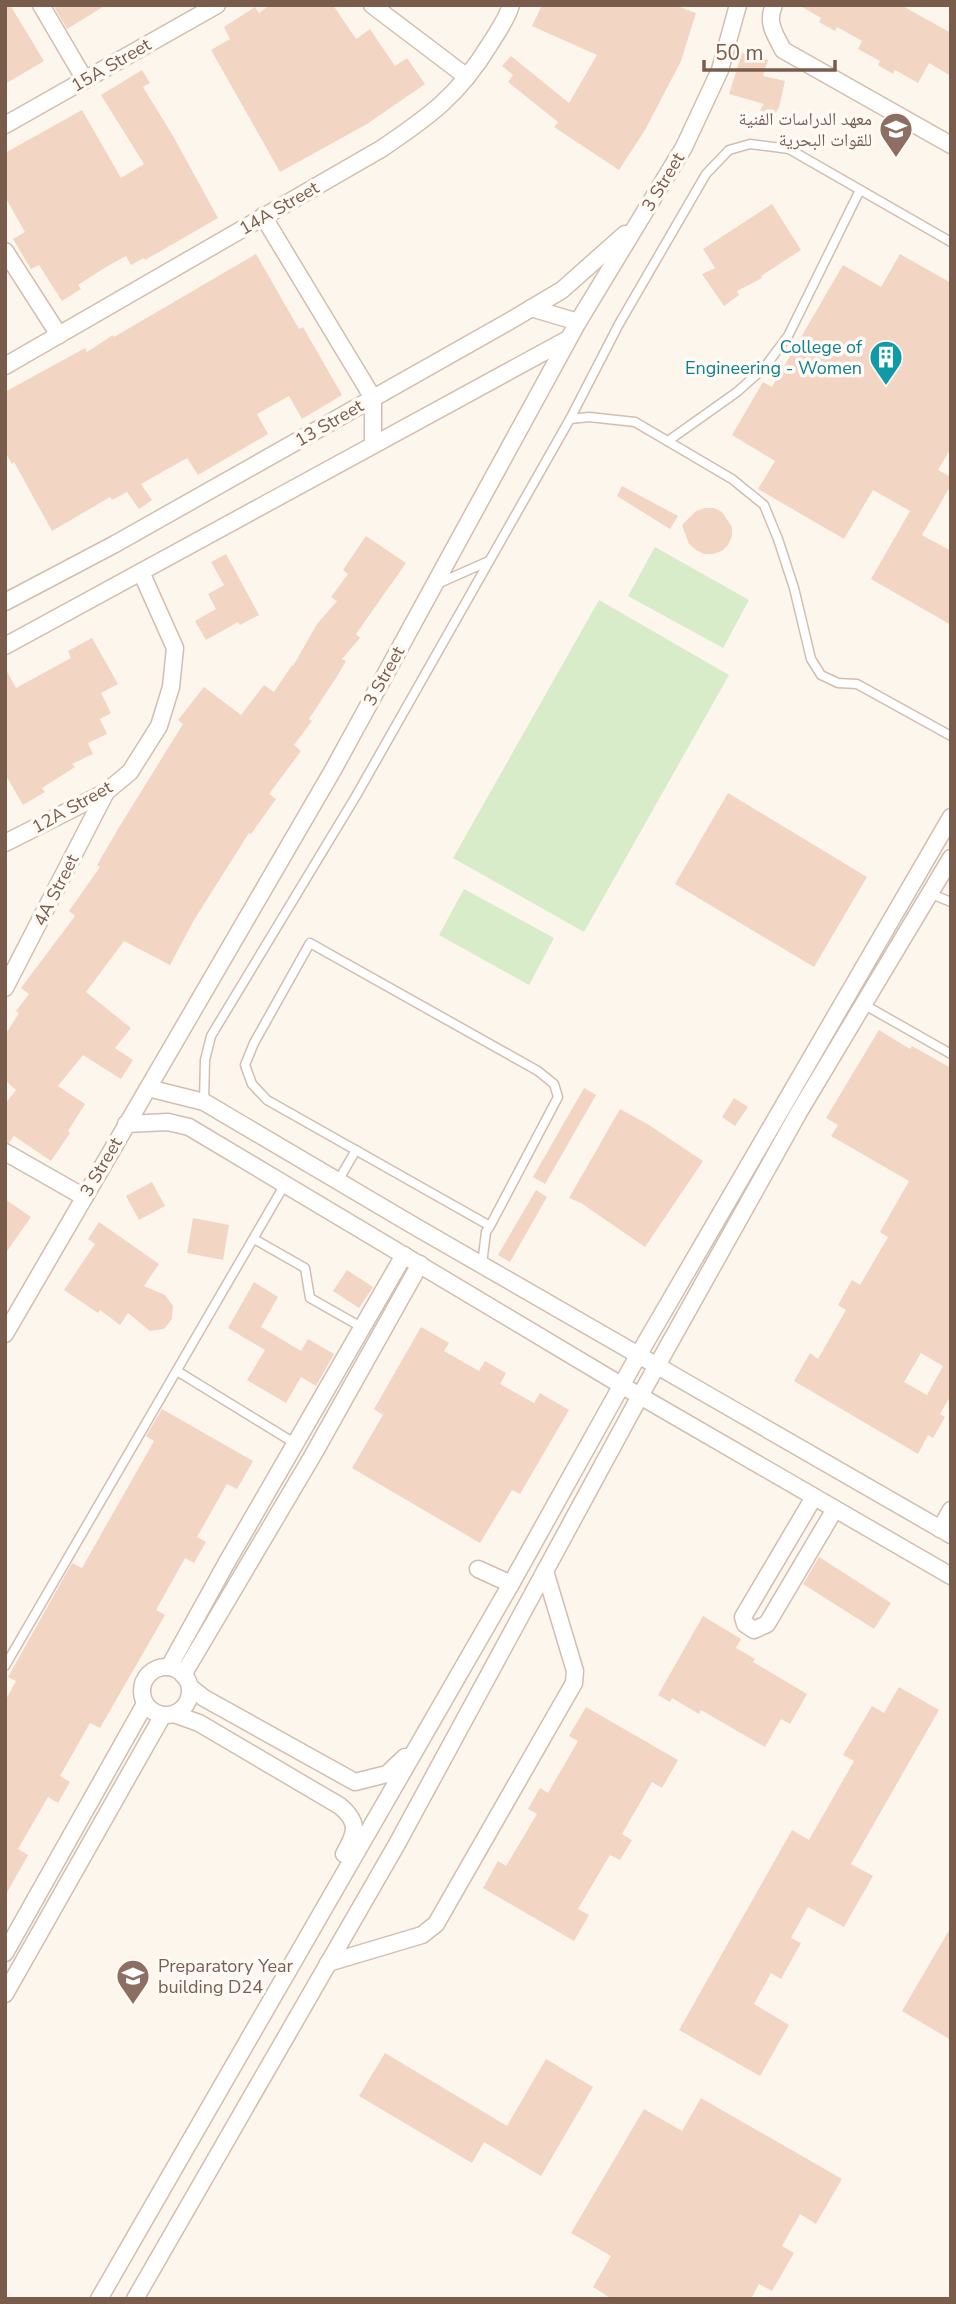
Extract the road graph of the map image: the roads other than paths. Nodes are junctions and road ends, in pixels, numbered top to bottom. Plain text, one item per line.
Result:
1 (41, 5) edge
2 (372, 5) edge
3 (511, 5) edge
4 (738, 5) edge
5 (774, 5) edge
6 (215, 6) edge
7 (467, 77) junction
8 (85, 80) junction
9 (5, 125) edge
10 (951, 145) edge
11 (860, 190) junction
12 (263, 216) junction
13 (638, 223) junction
14 (951, 242) edge
15 (5, 251) edge
16 (531, 308) junction
17 (579, 322) junction
18 (59, 335) junction
19 (570, 338) junction
20 (5, 366) edge
21 (373, 398) junction
22 (570, 419) junction
23 (668, 441) junction
24 (373, 445) junction
25 (489, 561) junction
26 (141, 572) junction
27 (434, 586) junction
28 (5, 602) edge
29 (5, 646) edge
30 (951, 736) edge
31 (106, 792) junction
32 (951, 817) edge
33 (5, 843) edge
34 (951, 858) edge
35 (913, 882) junction
36 (939, 887) edge
37 (951, 902) edge
38 (5, 988) edge
39 (863, 1004) junction
40 (951, 1054) edge
41 (148, 1088) junction
42 (204, 1102) junction
43 (783, 1104) junction
44 (799, 1112) junction
45 (126, 1124) junction
46 (189, 1127) junction
47 (356, 1150) junction
48 (5, 1152) edge
49 (332, 1177) junction
50 (285, 1184) junction
51 (84, 1197) junction
52 (312, 1200) junction
53 (490, 1226) junction
54 (254, 1239) junction
55 (404, 1255) junction
56 (420, 1264) junction
57 (483, 1265) junction
58 (467, 1293) junction
59 (363, 1328) junction
60 (5, 1334) edge
61 (639, 1354) junction
62 (657, 1366) junction
63 (177, 1371) junction
64 (621, 1385) junction
65 (640, 1396) junction
66 (296, 1444) junction
67 (814, 1497) junction
68 (835, 1509) junction
69 (951, 1510) edge
70 (945, 1532) edge
71 (478, 1569) dead end
72 (545, 1571) junction
73 (951, 1576) edge
74 (511, 1584) junction
75 (5, 1666) edge
76 (181, 1676) junction
77 (145, 1704) junction
78 (169, 1715) junction
79 (417, 1746) junction
80 (335, 1889) junction
81 (5, 1953) edge
82 (328, 1963) junction
83 (5, 1994) edge
84 (99, 2299) edge
85 (135, 2299) edge

1 - 8 street
2 - 7 street
3 - 7 street, 14A Street
4 - 13 street, 3 Street
5 - 10 street
6 - 8 street, 15A Street
7 - 12 street, 14A Street
8 - 9 street, 15A Street
11 - 14 lane
11 - 22 lane
11 - 23 lane
12 - 18 street, 14A Street
12 - 21 street
13 - 16 street, 13 Street
13 - 17 street, 3 Street
15 - 18 street
16 - 17 street
16 - 21 street, 13 Street
17 - 19 street, 3 Street
18 - 20 street, 14A Street
19 - 24 street
19 - 27 street, 3 Street
21 - 24 street
21 - 28 street, 13 Street
22 - 23 lane
22 - 25 lane
23 - 30 lane
24 - 26 street
25 - 27 lane
25 - 42 lane
26 - 29 street
26 - 31 street, 12A Street
27 - 41 street, 3 Street
31 - 33 street, 12A Street
31 - 38 street, 4A Street
32 - 35 street
34 - 36 street
35 - 36 street
35 - 43 street
36 - 37 lane
36 - 39 street
39 - 40 lane
39 - 44 street
41 - 42 street
41 - 45 street, 3 Street
42 - 46 street
42 - 49 street
43 - 44 street
43 - 61 street
44 - 62 street
45 - 46 street
45 - 51 street, 3 Street
46 - 50 street
47 - 49 lane
47 - 53 lane
47 - 53 lane
48 - 51 street
49 - 52 street
49 - 57 street
50 - 52 street
50 - 54 lane
51 - 60 street, 3 Street
52 - 55 street
53 - 57 lane
54 - 59 lane
54 - 63 lane
55 - 56 street
55 - 59 street
56 - 58 street
56 - 76 street
57 - 58 street
57 - 61 street
58 - 64 street
59 - 66 street
61 - 62 street
61 - 64 street
62 - 65 street
62 - 70 street
63 - 66 lane
63 - 75 lane
64 - 65 street
64 - 74 street
65 - 67 street
65 - 72 street
66 - 76 street
67 - 68 street
67 - 68 street
68 - 73 street
69 - 70 street
71 - 74 street
72 - 82 street
72 - 82 street
74 - 79 street
76 - 77 street
76 - 78 street
76 - 79 street
77 - 78 street
77 - 81 street
78 - 80 street
78 - 83 street
79 - 80 street
80 - 84 street
82 - 85 street

